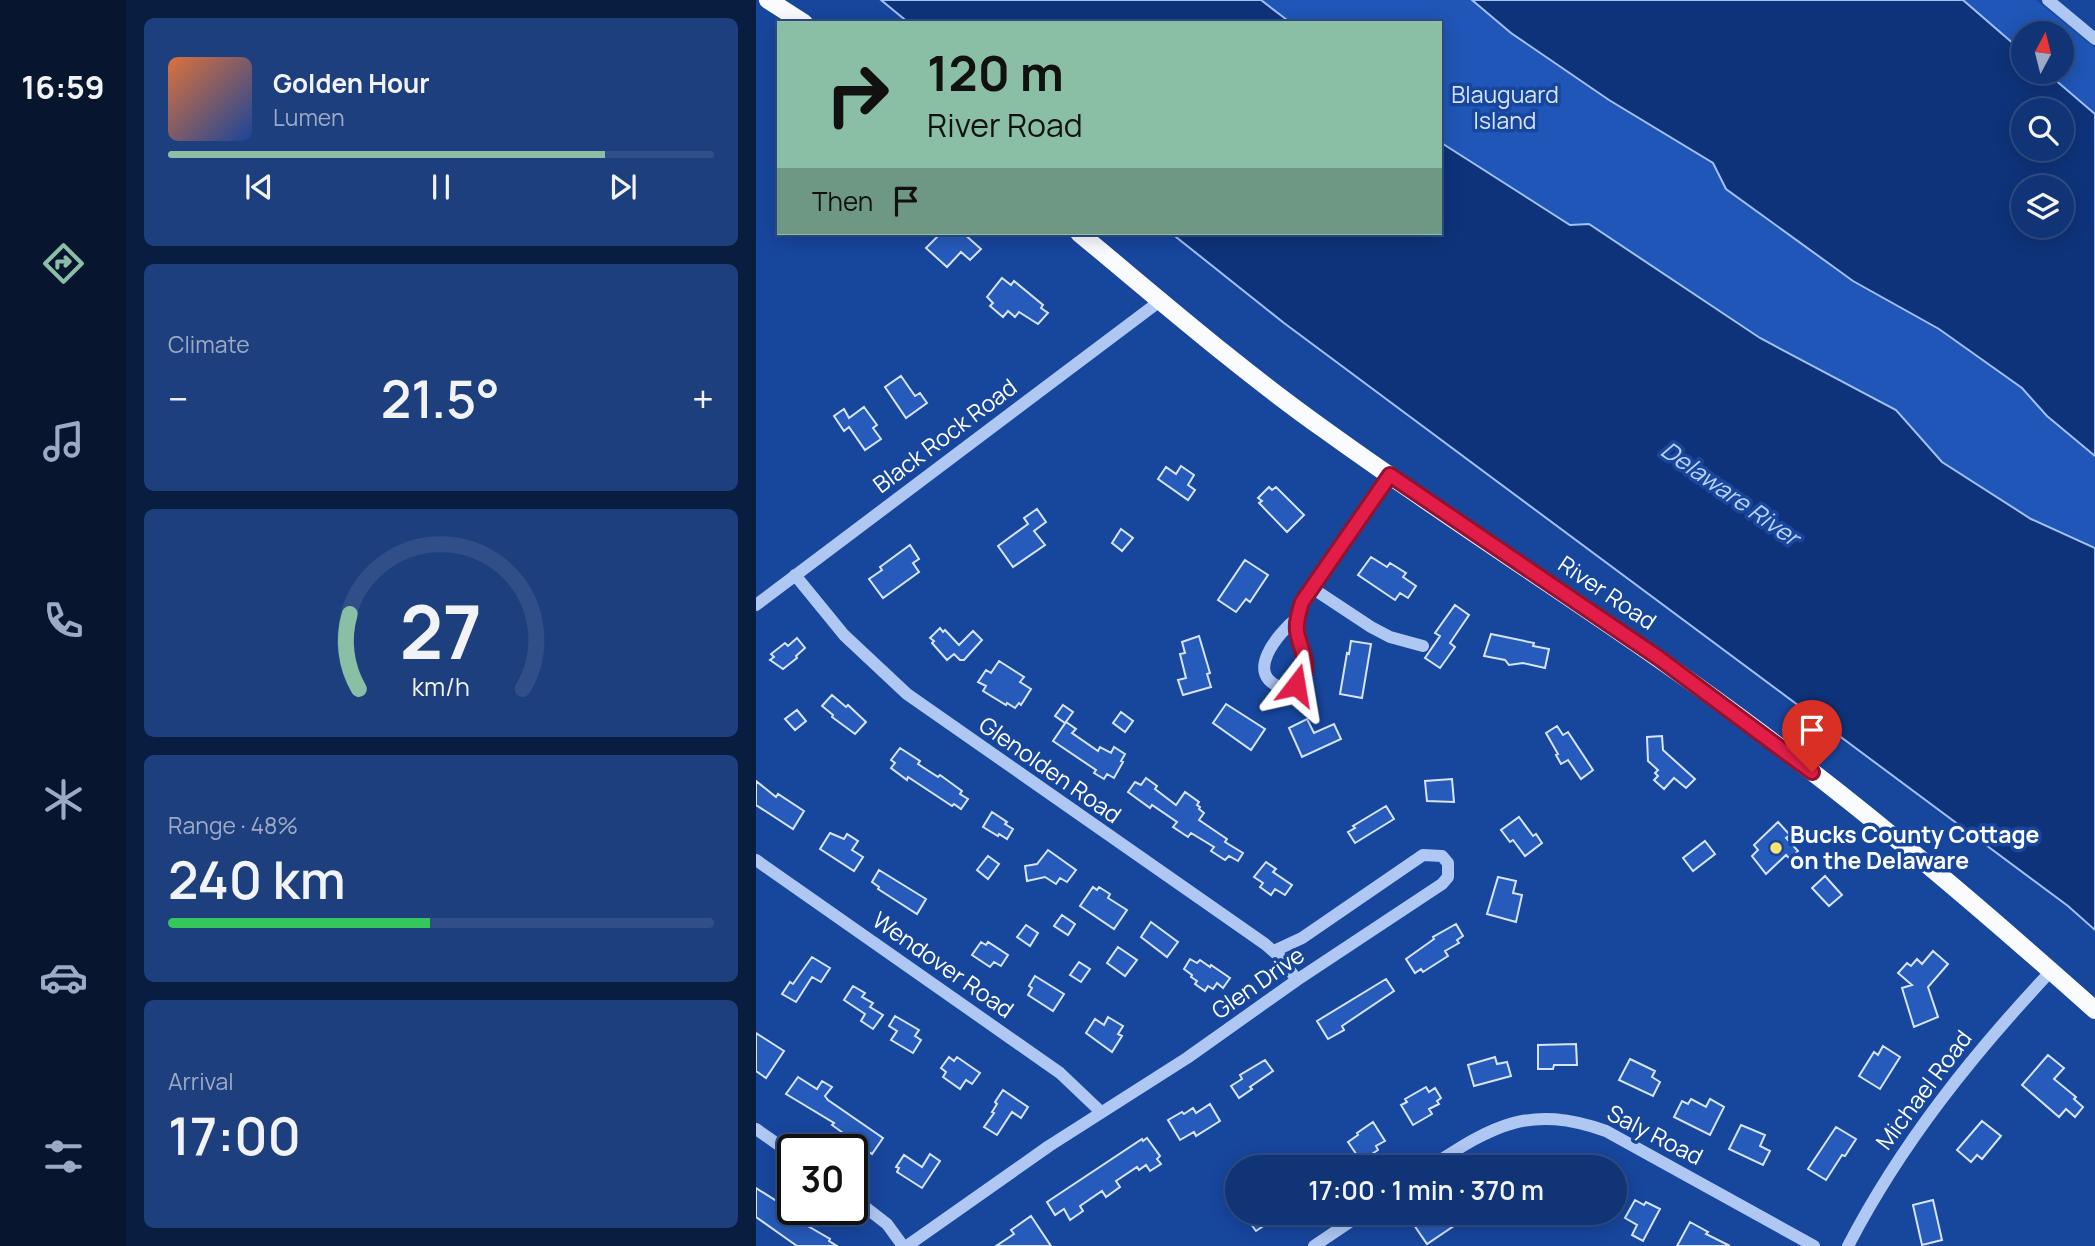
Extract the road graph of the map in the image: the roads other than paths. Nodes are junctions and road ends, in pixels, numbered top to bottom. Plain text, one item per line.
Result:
1 (768, 0) edge
2 (2048, 0) edge
3 (801, 21) edge
4 (2095, 39) edge
5 (1081, 235) edge
6 (1160, 301) junction
7 (1390, 475) junction
8 (795, 575) junction
9 (1312, 588) junction
10 (756, 605) edge
11 (1297, 618) junction
12 (1423, 646) dead end
13 (756, 860) edge
14 (1274, 951) junction
15 (2051, 971) junction
16 (1297, 980) junction
17 (2095, 1010) edge
18 (1101, 1112) junction
19 (756, 1129) edge
20 (777, 1144) edge
21 (1449, 1155) edge
22 (868, 1209) edge
23 (1345, 1225) edge
24 (905, 1246) edge
25 (1314, 1246) edge
26 (1814, 1246) edge
27 (1848, 1246) edge

1 - 3 main road
2 - 4 street
5 - 6 main road, River Road
6 - 7 main road, River Road
6 - 8 street, Black Rock Road
7 - 9 street
7 - 15 main road, River Road
8 - 10 street, Black Rock Road
8 - 14 street, Glenolden Road
9 - 11 street
9 - 12 street
11 - 11 street
13 - 18 street, Wendover Road
14 - 16 street, Glenolden Road
14 - 16 street, Glen Drive
15 - 17 main road, River Road
15 - 27 street, Michael Road
16 - 18 street, Glen Drive
18 - 24 street, Glen Drive
19 - 20 street
21 - 26 street, Saly Road
22 - 24 street
23 - 25 street

